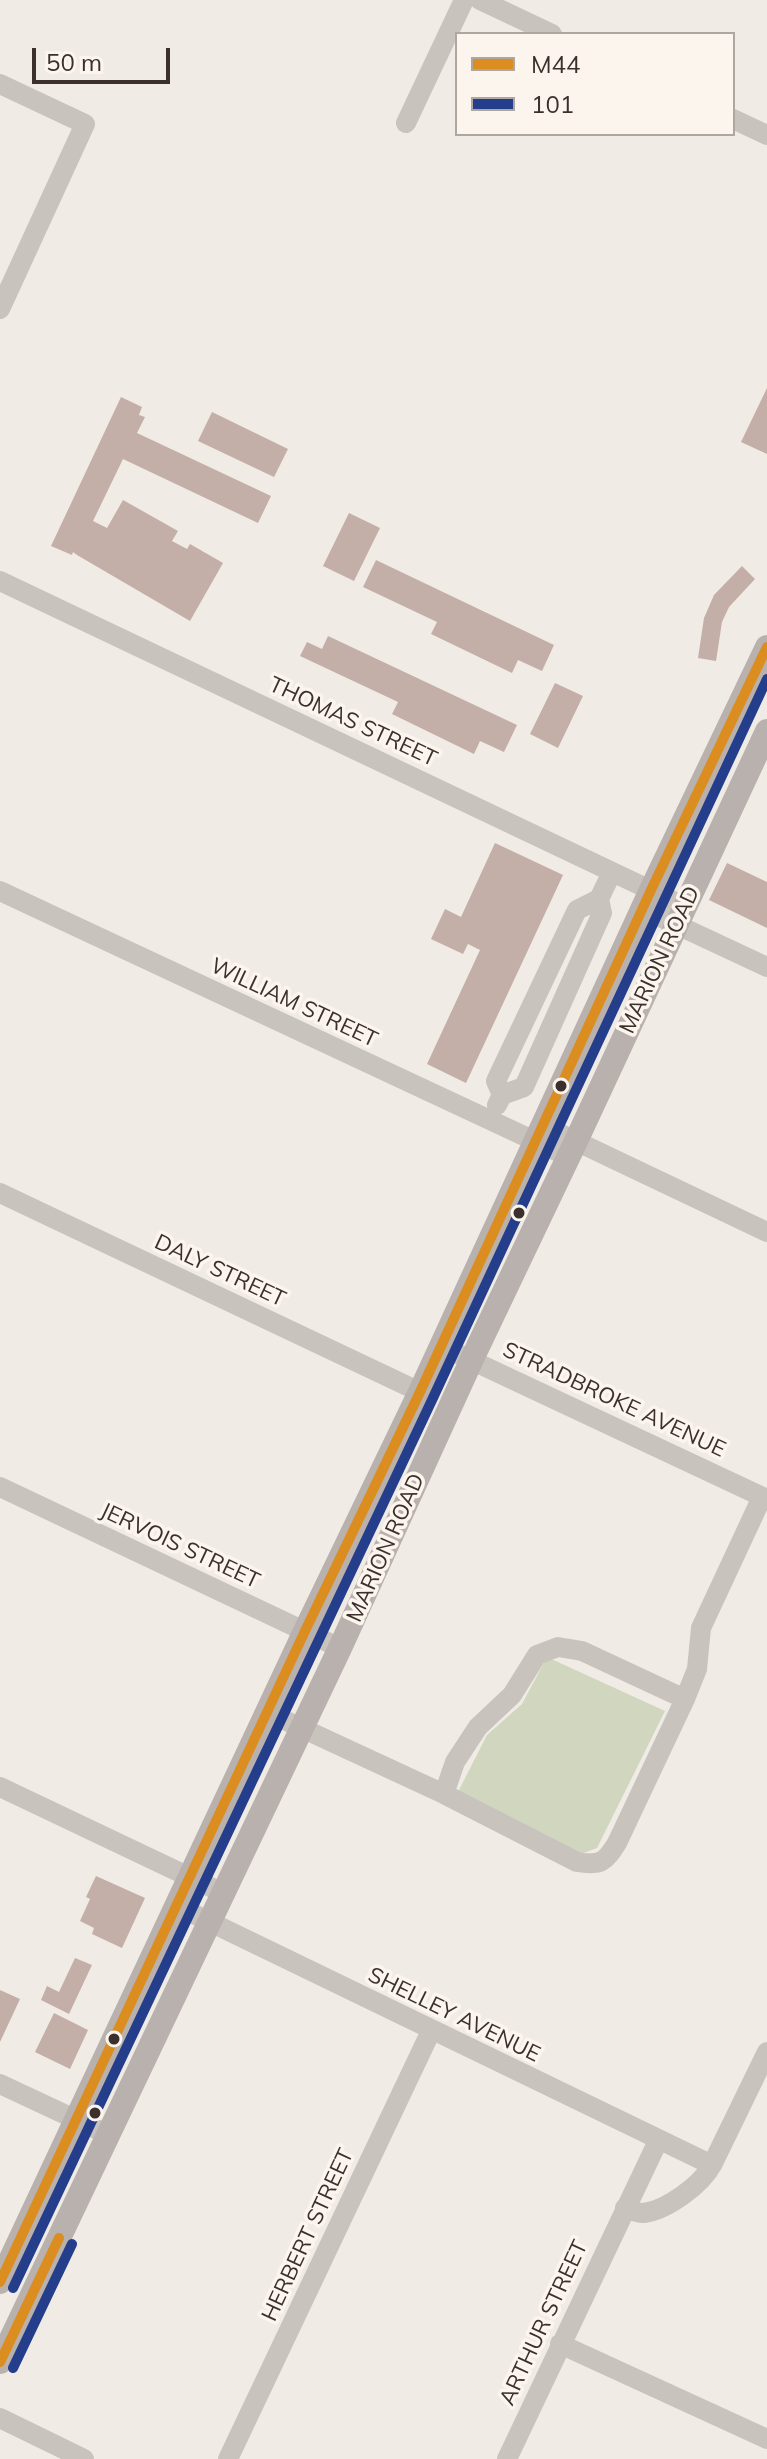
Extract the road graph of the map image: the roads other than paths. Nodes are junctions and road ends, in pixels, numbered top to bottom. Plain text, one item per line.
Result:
1 (464, 0) edge
2 (480, 0) edge
3 (548, 32) edge
4 (0, 84) edge
5 (735, 120) edge
6 (406, 123) dead end
7 (767, 135) edge
8 (0, 309) edge
9 (0, 581) edge
10 (767, 647) edge
11 (767, 731) edge
12 (612, 872) junction
13 (0, 891) edge
14 (647, 900) junction
15 (681, 916) junction
16 (767, 967) edge
17 (490, 1121) junction
18 (538, 1134) junction
19 (572, 1149) junction
20 (0, 1193) edge
21 (767, 1232) edge
22 (441, 1346) junction
23 (472, 1359) junction
24 (420, 1392) junction
25 (0, 1487) edge
26 (765, 1498) edge
27 (305, 1631) junction
28 (340, 1648) junction
29 (685, 1699) junction
30 (267, 1712) junction
31 (302, 1729) junction
32 (0, 1787) edge
33 (444, 1794) junction
34 (189, 1878) junction
35 (223, 1893) junction
36 (177, 1906) junction
37 (210, 1922) junction
38 (431, 2031) junction
39 (767, 2052) edge
40 (0, 2084) edge
41 (75, 2119) junction
42 (109, 2135) junction
43 (658, 2141) junction
44 (712, 2165) junction
45 (625, 2208) junction
46 (0, 2282) edge
47 (560, 2344) junction
48 (0, 2362) edge
49 (0, 2418) edge
50 (767, 2439) edge
51 (84, 2459) edge
52 (228, 2459) edge
53 (507, 2459) edge

1 - 6 street
2 - 3 street
4 - 8 street
5 - 7 street
9 - 12 street, THOMAS STREET
10 - 14 main road, MARION ROAD
11 - 15 main road, MARION ROAD
12 - 14 street, THOMAS STREET
12 - 17 street
13 - 17 street, WILLIAM STREET
14 - 15 street, THOMAS STREET
14 - 18 main road, MARION ROAD
15 - 16 street, THOMAS STREET
15 - 19 main road, MARION ROAD
17 - 18 street, WILLIAM STREET
18 - 19 street, WILLIAM STREET
18 - 22 main road, MARION ROAD
19 - 21 street, WILLIAM STREET
19 - 23 main road, MARION ROAD
20 - 24 street, DALY STREET
22 - 23 street, STRADBROKE AVENUE
22 - 24 main road, MARION ROAD
23 - 26 street, STRADBROKE AVENUE
23 - 28 main road, MARION ROAD
24 - 27 main road, MARION ROAD
25 - 27 street, JERVOIS STREET
26 - 29 street
27 - 28 street, JERVOIS STREET
27 - 30 main road, MARION ROAD
28 - 31 main road, MARION ROAD
29 - 33 street
29 - 33 street
30 - 31 street
30 - 34 main road, MARION ROAD
31 - 33 street
31 - 35 main road, MARION ROAD
32 - 34 street
34 - 35 street
34 - 36 main road, MARION ROAD
35 - 37 main road, MARION ROAD
36 - 37 street, SHELLEY AVENUE
36 - 41 main road, MARION ROAD
37 - 38 street, SHELLEY AVENUE
37 - 42 main road, MARION ROAD
38 - 43 street, SHELLEY AVENUE
38 - 52 street, HERBERT STREET
39 - 44 street
40 - 41 street
41 - 42 street
41 - 46 main road, MARION ROAD
42 - 48 main road, MARION ROAD
43 - 44 street, SHELLEY AVENUE
43 - 45 street, ARTHUR STREET
44 - 45 street
45 - 47 street, ARTHUR STREET
47 - 50 street
47 - 53 street, ARTHUR STREET
49 - 51 street

